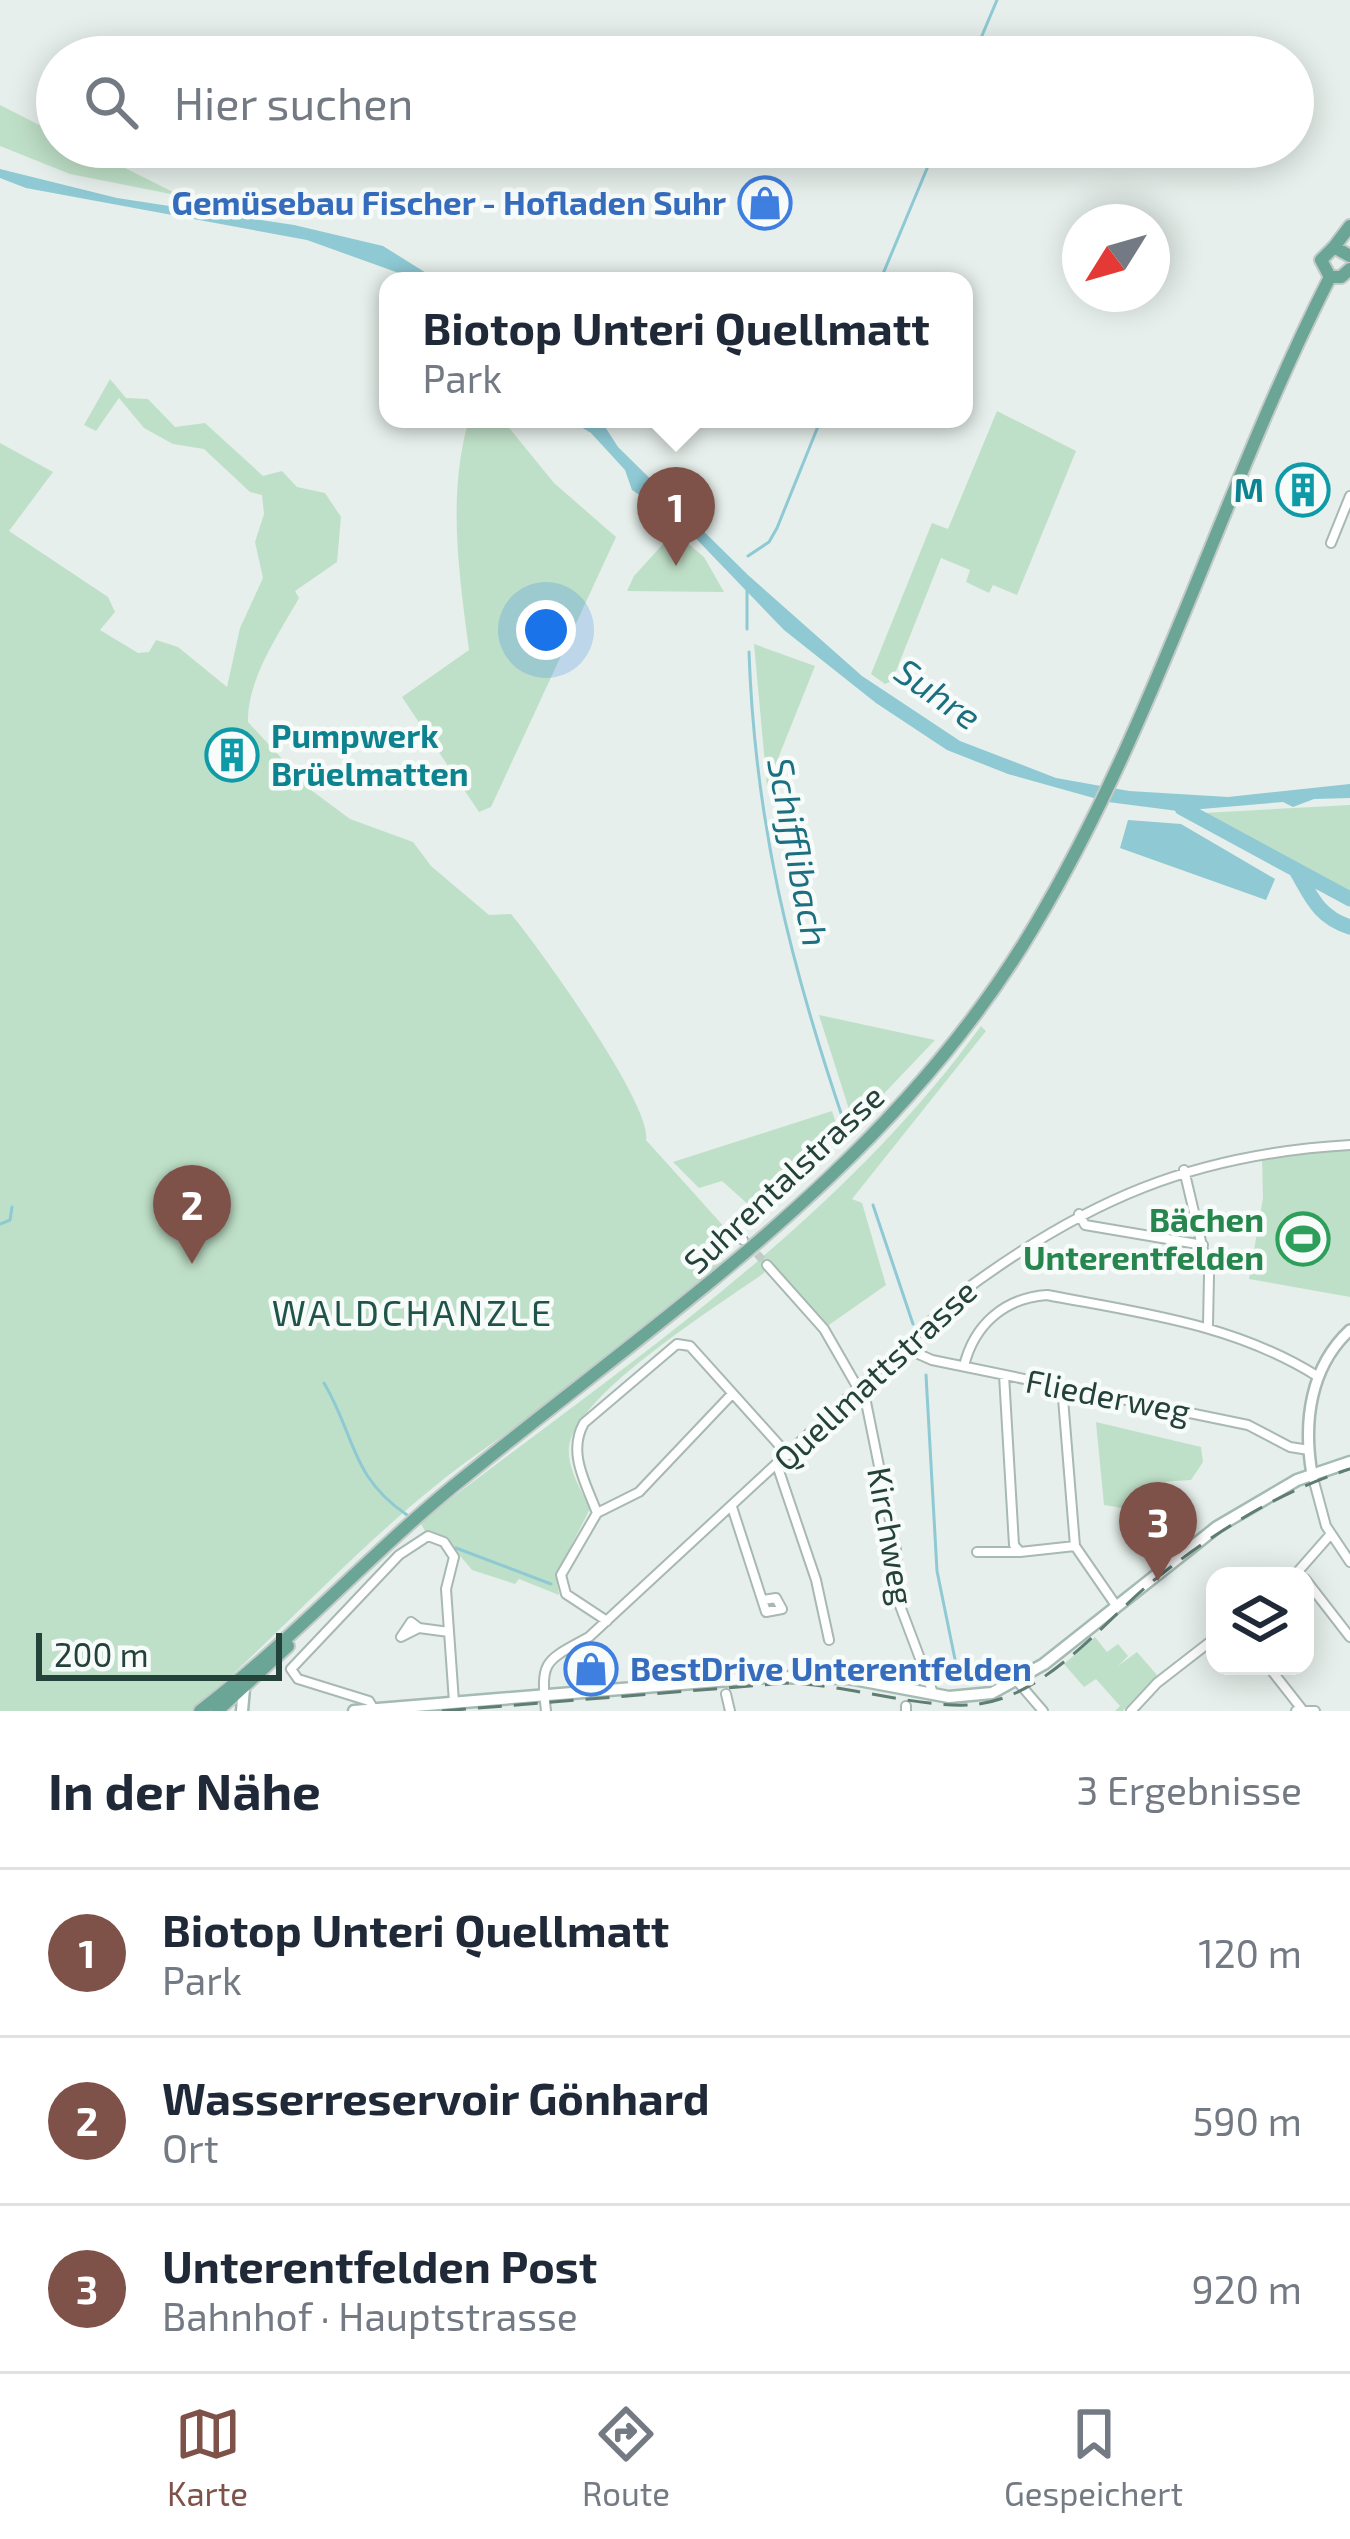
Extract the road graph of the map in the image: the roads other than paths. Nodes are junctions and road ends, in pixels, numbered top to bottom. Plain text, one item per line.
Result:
1 (1350, 226) edge
2 (1334, 247) junction
3 (1350, 254) edge
4 (1349, 273) edge
5 (1330, 277) junction
6 (1350, 496) edge
7 (1331, 542) dead end
8 (1350, 1145) edge
9 (1184, 1170) junction
10 (1078, 1214) junction
11 (734, 1228) dead end
12 (743, 1240) tunnel mouth
13 (1204, 1245) junction
14 (767, 1264) tunnel mouth
15 (1208, 1325) junction
16 (1350, 1330) edge
17 (905, 1348) junction
18 (964, 1366) junction
19 (1004, 1375) junction
20 (1317, 1376) junction
21 (1062, 1386) junction
22 (860, 1390) junction
23 (732, 1394) junction
24 (1309, 1450) junction
25 (788, 1455) junction
26 (1350, 1462) edge
27 (778, 1466) junction
28 (1312, 1474) junction
29 (732, 1507) junction
30 (597, 1513) junction
31 (1330, 1535) junction
32 (1075, 1546) junction
33 (976, 1552) dead end
34 (1020, 1552) junction
35 (1350, 1562) edge
36 (1307, 1567) edge
37 (353, 1573) junction
38 (1314, 1593) edge
39 (763, 1600) dead end
40 (1115, 1604) junction
41 (607, 1621) junction
42 (419, 1628) dead end
43 (449, 1632) junction
44 (1350, 1637) edge
45 (829, 1640) dead end
46 (1206, 1646) edge
47 (1274, 1675) edge
48 (1018, 1682) junction
49 (244, 1688) junction
50 (933, 1693) junction
51 (726, 1694) dead end
52 (544, 1695) junction
53 (454, 1702) junction
54 (373, 1708) junction
55 (1299, 1709) edge
56 (208, 1710) edge
57 (1036, 1710) edge
58 (242, 1711) edge
59 (354, 1711) edge
60 (546, 1711) edge
61 (730, 1711) edge
62 (1131, 1711) edge
63 (1315, 1711) edge

1 - 2 main road
2 - 3 main road
2 - 5 main road, Suhrentalstrasse
4 - 5 main road
5 - 37 main road, Suhrentalstrasse
6 - 7 street
8 - 9 street, Quellmattstrasse
9 - 10 street, Quellmattstrasse
9 - 13 street
10 - 13 street
10 - 17 street, Quellmattstrasse
11 - 12 street
13 - 15 street
14 - 22 street, Kirchweg
15 - 18 street
15 - 20 street
16 - 20 street
17 - 18 street, Fliederweg
17 - 22 street, Quellmattstrasse
18 - 19 street, Fliederweg
19 - 21 street, Fliederweg
19 - 34 street
20 - 24 street
21 - 24 street, Fliederweg
21 - 32 street
22 - 25 street, Quellmattstrasse
22 - 50 street, Kirchweg
23 - 25 street
23 - 30 street
23 - 30 street
24 - 28 street
25 - 27 street, Quellmattstrasse
26 - 28 main road
27 - 29 street, Quellmattstrasse
27 - 45 street
28 - 31 street
28 - 40 main road
29 - 39 street
29 - 41 street, Quellmattstrasse
30 - 41 street
31 - 35 street
31 - 36 street
32 - 34 street
32 - 40 street
33 - 34 street
37 - 49 main road
37 - 56 main road, Suhrentalstrasse
38 - 44 street
40 - 48 main road
41 - 52 street, Quellmattstrasse
42 - 43 street
43 - 53 street
43 - 54 street
46 - 62 street
47 - 55 street
48 - 50 main road
48 - 57 street
49 - 56 main road
49 - 58 main road
50 - 52 main road
51 - 61 street
52 - 53 main road
52 - 60 street
53 - 54 main road
54 - 59 main road
55 - 63 street

